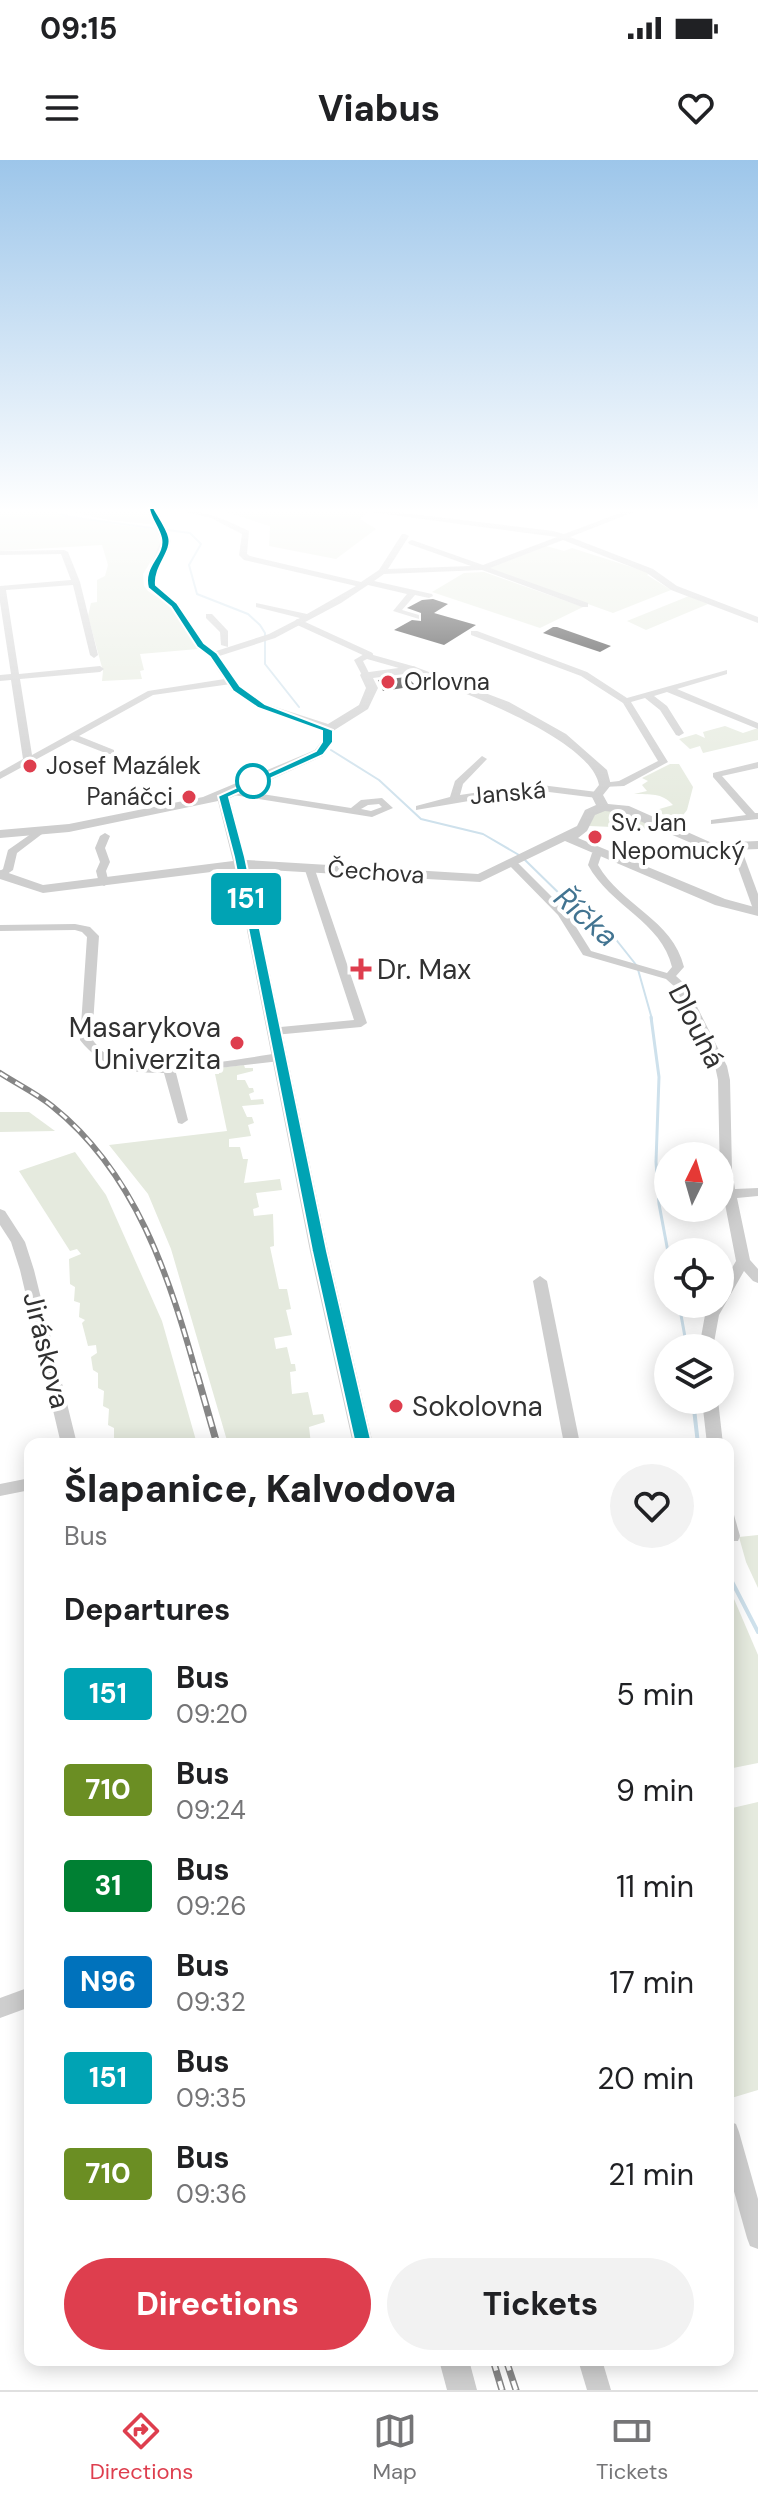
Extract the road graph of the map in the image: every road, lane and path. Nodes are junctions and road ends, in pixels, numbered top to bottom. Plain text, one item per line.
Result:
1 (5, 614) edge
2 (84, 614) edge
3 (180, 614) edge
4 (296, 614) edge
5 (313, 614) edge
6 (407, 614) edge
7 (209, 616) dead end
8 (308, 617) junction
9 (416, 617) dead end
10 (298, 622) junction
11 (474, 633) dead end
12 (333, 638) junction
13 (255, 640) junction
14 (225, 645) junction
15 (348, 651) dead end
16 (210, 652) junction
17 (94, 655) dead end
18 (370, 655) junction
19 (100, 669) dead end
20 (413, 669) junction
21 (724, 672) dead end
22 (366, 675) junction
23 (14, 676) junction
24 (0, 678) edge
25 (231, 681) junction
26 (669, 689) junction
27 (647, 695) junction
28 (626, 701) junction
29 (758, 726) edge
30 (327, 730) junction
31 (679, 733) dead end
32 (72, 737) junction
33 (111, 752) dead end
34 (482, 759) dead end
35 (28, 760) junction
36 (758, 765) edge
37 (0, 776) edge
38 (603, 791) junction
39 (227, 794) junction
40 (454, 799) junction
41 (420, 808) dead end
42 (354, 810) dead end
43 (756, 816) edge
44 (715, 822) dead end
45 (38, 832) junction
46 (572, 833) junction
47 (0, 834) edge
48 (105, 836) dead end
49 (758, 845) edge
50 (543, 846) junction
51 (736, 848) junction
52 (592, 851) junction
53 (518, 858) junction
54 (240, 864) junction
55 (309, 867) junction
56 (1, 875) edge
57 (104, 883) junction
58 (758, 910) edge
59 (0, 928) edge
60 (670, 977) junction
61 (274, 1031) junction
62 (280, 1057) junction
63 (169, 1068) junction
64 (182, 1120) dead end
65 (725, 1142) edge
66 (758, 1192) edge
67 (734, 1194) edge
68 (0, 1214) edge
69 (734, 1215) edge
70 (743, 1261) junction
71 (734, 1276) edge
72 (758, 1278) edge
73 (540, 1281) dead end
74 (712, 1414) edge
75 (68, 1438) edge
76 (362, 1438) edge
77 (571, 1438) edge
78 (714, 1438) edge
79 (24, 1485) edge
80 (0, 1490) edge
81 (24, 1999) edge
82 (0, 2008) edge
83 (734, 2153) edge
84 (758, 2238) edge
85 (456, 2366) edge
86 (592, 2366) edge
87 (462, 2390) edge
88 (599, 2390) edge

1 - 23 street
2 - 17 street
3 - 16 street
4 - 8 street
5 - 8 street
6 - 9 street
7 - 14 street
8 - 10 street
10 - 12 street
10 - 13 street
11 - 28 street
12 - 15 street
12 - 18 street
13 - 14 street
13 - 16 street
14 - 16 street
16 - 25 street
18 - 20 street
18 - 22 street
19 - 23 street
20 - 22 street
20 - 38 street
21 - 26 street
22 - 30 street
23 - 24 street
23 - 35 street
25 - 30 street
25 - 32 street
26 - 27 street
26 - 29 street
27 - 28 street
27 - 31 street
28 - 38 street
30 - 39 street
32 - 33 street
32 - 35 street
34 - 40 street
35 - 37 street
36 - 43 street
38 - 40 street, Janská
38 - 46 street, Čechova
38 - 51 street
39 - 42 street
39 - 45 street
39 - 54 street
40 - 41 street, Janská
43 - 44 street
45 - 47 street
45 - 56 street, Čechova
46 - 50 street, Čechova
46 - 52 street
48 - 57 street
49 - 51 street
50 - 52 street
50 - 53 street, Čechova
51 - 58 street
52 - 58 street
52 - 60 street, Dlouhá
53 - 55 street, Čechova
53 - 60 street
54 - 55 street, Čechova
54 - 57 street, Čechova
54 - 61 street
55 - 61 street
56 - 57 street, Čechova
59 - 63 street
60 - 65 street, Dlouhá
61 - 62 street
62 - 63 street
62 - 76 street
63 - 64 street
66 - 67 street
68 - 75 street, Jiráskova
69 - 70 street, Dlouhá
70 - 71 street
70 - 72 street
73 - 77 street
74 - 78 street
79 - 80 street
81 - 82 street
83 - 84 street
85 - 87 street
86 - 88 street

